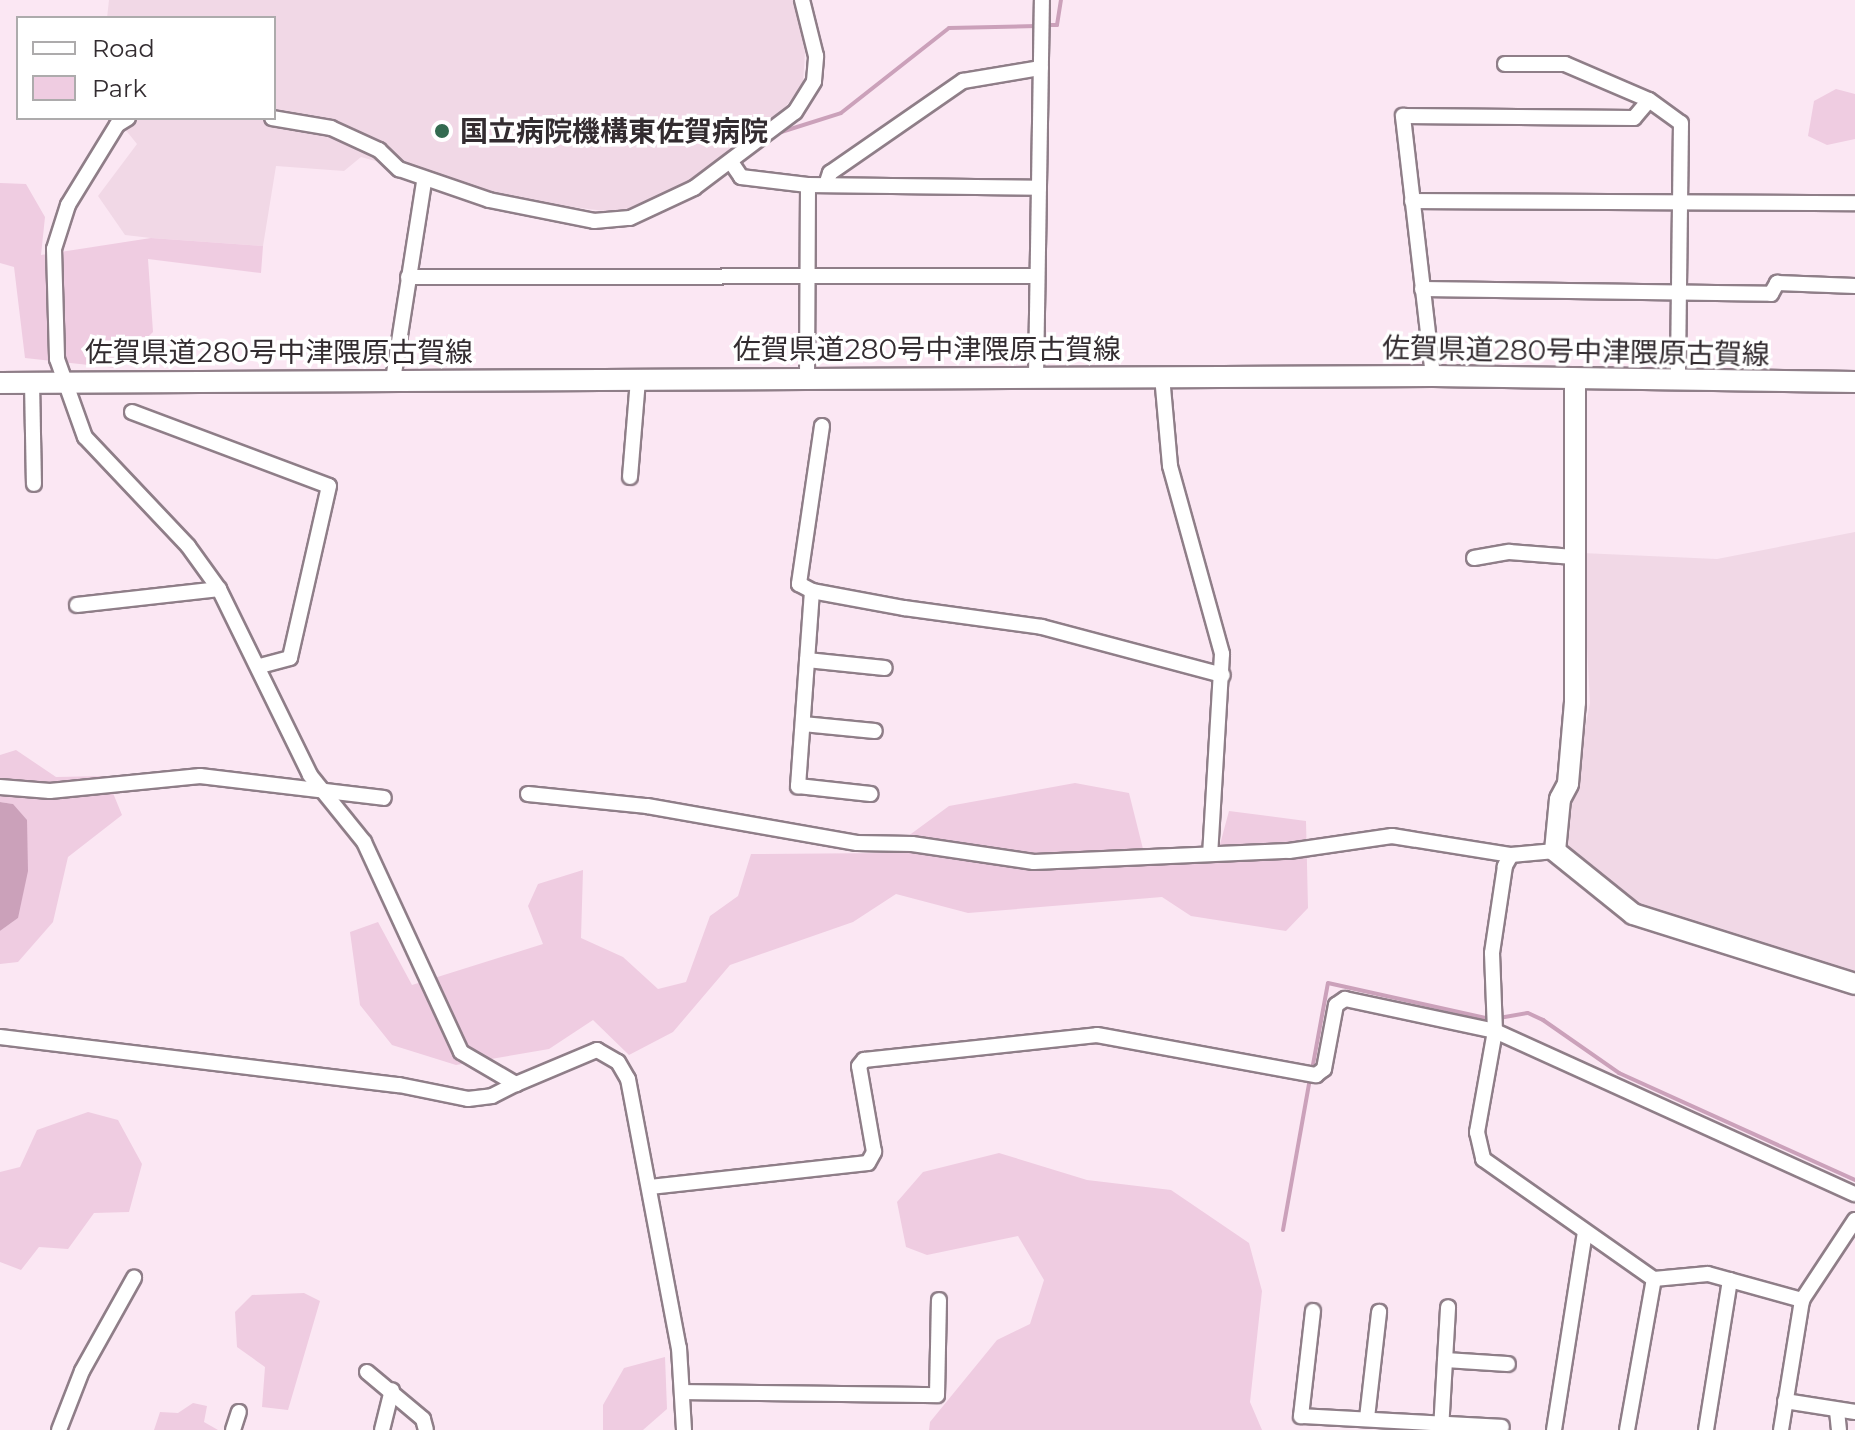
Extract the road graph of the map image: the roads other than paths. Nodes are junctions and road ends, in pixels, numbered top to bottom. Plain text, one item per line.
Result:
1 (802, 0) edge
2 (1042, 0) edge
3 (1505, 64) dead end
4 (1041, 68) junction
5 (1649, 100) junction
6 (276, 119) edge
7 (125, 120) edge
8 (731, 162) junction
9 (424, 181) junction
10 (808, 185) junction
11 (826, 185) junction
12 (1039, 188) junction
13 (1412, 201) junction
14 (1680, 202) junction
15 (1855, 203) edge
16 (808, 276) junction
17 (1037, 276) junction
18 (408, 277) junction
19 (1855, 286) edge
20 (1422, 289) junction
21 (1679, 292) junction
22 (1162, 376) junction
23 (1433, 376) junction
24 (1036, 377) junction
25 (807, 378) junction
26 (638, 379) junction
27 (1575, 379) junction
28 (393, 380) junction
29 (61, 381) junction
30 (1678, 381) junction
31 (32, 382) junction
32 (1855, 382) edge
33 (0, 383) edge
34 (132, 412) dead end
35 (822, 426) dead end
36 (630, 477) dead end
37 (34, 484) dead end
38 (1574, 557) junction
39 (1474, 558) dead end
40 (219, 589) junction
41 (812, 591) junction
42 (77, 605) dead end
43 (807, 660) junction
44 (260, 666) junction
45 (885, 668) dead end
46 (1223, 675) junction
47 (803, 724) junction
48 (875, 731) dead end
49 (0, 787) edge
50 (325, 791) junction
51 (528, 794) dead end
52 (871, 794) dead end
53 (384, 798) dead end
54 (1555, 851) junction
55 (1210, 854) junction
56 (1511, 855) junction
57 (1855, 984) edge
58 (1495, 1031) junction
59 (0, 1037) edge
60 (516, 1084) junction
61 (650, 1187) junction
62 (1855, 1194) edge
63 (1855, 1220) edge
64 (1585, 1232) junction
65 (134, 1278) dead end
66 (1654, 1279) junction
67 (1730, 1280) junction
68 (939, 1300) dead end
69 (1802, 1300) junction
70 (1448, 1307) dead end
71 (1313, 1311) dead end
72 (1379, 1312) dead end
73 (1445, 1360) junction
74 (1508, 1364) dead end
75 (367, 1372) dead end
76 (392, 1390) junction
77 (685, 1392) junction
78 (1785, 1401) junction
79 (1837, 1411) junction
80 (239, 1412) dead end
81 (1855, 1412) edge
82 (1367, 1418) junction
83 (1338, 1424) edge
84 (1441, 1426) edge
85 (1502, 1427) dead end
86 (59, 1430) edge
87 (233, 1430) edge
88 (382, 1430) edge
89 (426, 1430) edge
90 (684, 1430) edge
91 (1554, 1430) edge
92 (1627, 1430) edge
93 (1706, 1430) edge
94 (1781, 1430) edge
95 (1839, 1430) edge

1 - 8 street
2 - 4 street
3 - 5 street
4 - 11 street
4 - 12 street
5 - 13 street
5 - 14 street
6 - 9 street
7 - 29 street
8 - 9 street
8 - 10 street
9 - 18 street
10 - 11 street
10 - 16 street
11 - 12 street
12 - 17 street
13 - 14 street
13 - 20 street
14 - 15 street
14 - 21 street
16 - 17 street
16 - 18 street
16 - 25 street
17 - 24 street
18 - 28 street
19 - 21 street
20 - 21 street
20 - 23 street
21 - 30 street
22 - 23 main road, 佐賀県道280号中津隈原古賀線
22 - 24 main road, 佐賀県道280号中津隈原古賀線
22 - 46 street
23 - 27 main road, 佐賀県道280号中津隈原古賀線
24 - 25 main road, 佐賀県道280号中津隈原古賀線
25 - 26 main road, 佐賀県道280号中津隈原古賀線
26 - 28 main road, 佐賀県道280号中津隈原古賀線
26 - 36 street
27 - 30 main road, 佐賀県道280号中津隈原古賀線
27 - 38 main road
28 - 29 main road, 佐賀県道280号中津隈原古賀線
29 - 31 main road, 佐賀県道280号中津隈原古賀線
29 - 40 street
30 - 32 main road, 佐賀県道280号中津隈原古賀線
31 - 33 main road, 佐賀県道280号中津隈原古賀線
31 - 37 street
34 - 44 street
35 - 41 street
38 - 39 street
38 - 54 main road
40 - 42 street
40 - 44 street
41 - 43 street
41 - 46 street
43 - 45 street
43 - 47 street
44 - 50 street
46 - 55 street
47 - 48 street
47 - 52 street
49 - 50 street
50 - 53 street
50 - 60 street
51 - 55 street
54 - 56 street
54 - 57 main road
55 - 56 street
56 - 58 street
58 - 61 street
58 - 62 street
58 - 64 street
59 - 60 street
60 - 61 street
61 - 77 street
63 - 69 street
64 - 66 street
64 - 91 street
65 - 86 street
66 - 67 street
66 - 92 street
67 - 69 street
67 - 93 street
68 - 77 street
69 - 78 street
70 - 73 street
71 - 83 street
72 - 82 street
73 - 74 street
73 - 84 street
75 - 76 street
76 - 88 street
76 - 89 street
77 - 90 street
78 - 79 street
78 - 94 street
79 - 81 street
79 - 95 street
80 - 87 street
82 - 83 street
82 - 84 street
84 - 85 street

